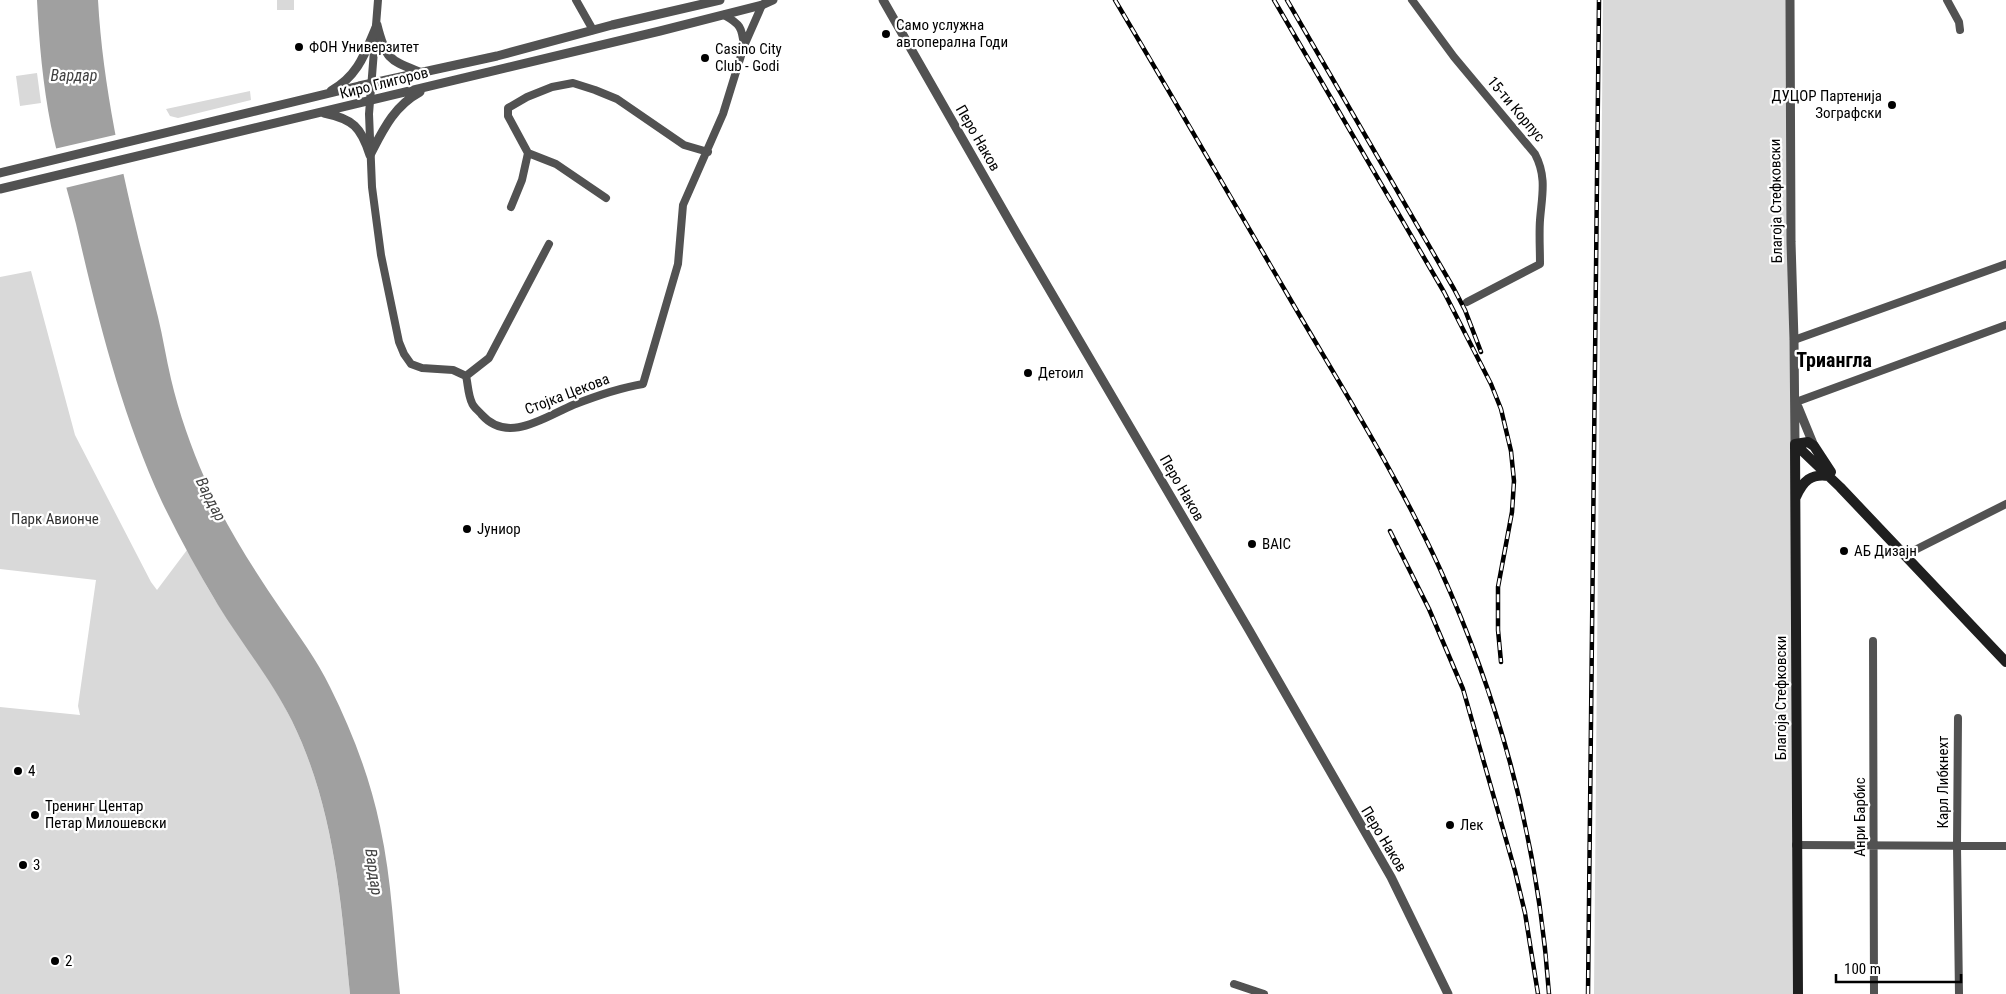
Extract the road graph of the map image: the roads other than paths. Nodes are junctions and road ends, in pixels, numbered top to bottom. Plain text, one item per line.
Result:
1 (378, 0) edge
2 (576, 0) edge
3 (720, 0) edge
4 (773, 0) edge
5 (1412, 0) edge
6 (1790, 0) edge
7 (1947, 0) edge
8 (885, 2) edge
9 (762, 5) junction
10 (724, 15) junction
11 (377, 25) junction
12 (593, 30) junction
13 (1960, 30) dead end
14 (744, 46) junction
15 (422, 73) junction
16 (372, 83) junction
17 (435, 85) junction
18 (320, 97) junction
19 (371, 101) junction
20 (322, 113) junction
21 (708, 152) junction
22 (528, 153) junction
23 (370, 155) junction
24 (0, 173) edge
25 (2, 188) edge
26 (606, 198) dead end
27 (511, 208) dead end
28 (549, 244) dead end
29 (2006, 264) edge
30 (1467, 302) dead end
31 (2006, 325) edge
32 (1794, 340) junction
33 (466, 376) junction
34 (1796, 402) junction
35 (1795, 444) junction
36 (1814, 446) junction
37 (1829, 476) junction
38 (1840, 487) junction
39 (1795, 500) junction
40 (2006, 504) edge
41 (1905, 556) junction
42 (1873, 640) dead end
43 (2006, 662) edge
44 (1958, 718) dead end
45 (1796, 845) junction
46 (1874, 846) junction
47 (1957, 846) junction
48 (2006, 846) edge
49 (1234, 984) dead end
50 (1264, 994) edge
51 (1448, 994) edge
52 (1798, 994) edge
53 (1874, 994) edge
54 (1959, 994) edge

1 - 11 street
2 - 12 street
3 - 12 street, Киро Глигоров
4 - 9 street, Киро Глигоров
5 - 30 street, 15-ти Корпус
6 - 32 street, Благоја Стефковски
7 - 13 street
8 - 51 street, Перо Наков
9 - 10 street, Киро Глигоров
9 - 14 street, Стојка Цекова
10 - 14 street
10 - 17 street, Киро Глигоров
11 - 15 street
11 - 16 street
11 - 18 street
12 - 15 street, Киро Глигоров
14 - 21 street, Стојка Цекова
15 - 16 street, Киро Глигоров
16 - 18 street, Киро Глигоров
16 - 19 street
17 - 19 street, Киро Глигоров
17 - 23 street
18 - 24 street, Киро Глигоров
19 - 20 street, Киро Глигоров
19 - 23 street
20 - 23 street
20 - 25 street, Киро Глигоров
21 - 22 street
21 - 33 street, Стојка Цекова
22 - 26 street
22 - 27 street
23 - 33 street
28 - 33 street
29 - 32 street
31 - 34 street
32 - 34 street, Благоја Стефковски
34 - 35 street, Благоја Стефковски
34 - 36 street
35 - 36 main road
35 - 37 main road
35 - 39 main road, Благоја Стефковски
36 - 38 main road
37 - 38 main road
37 - 39 main road
38 - 41 main road
39 - 45 main road, Благоја Стефковски
40 - 41 street
41 - 43 main road
42 - 46 street, Анри Барбис
44 - 47 street, Карл Либкнехт
45 - 46 street, Карл Либкнехт
45 - 52 main road, Благоја Стефковски
46 - 47 street, Карл Либкнехт
46 - 53 street, Анри Барбис
47 - 48 street, Карл Либкнехт
47 - 54 street, Карл Либкнехт
49 - 50 street

